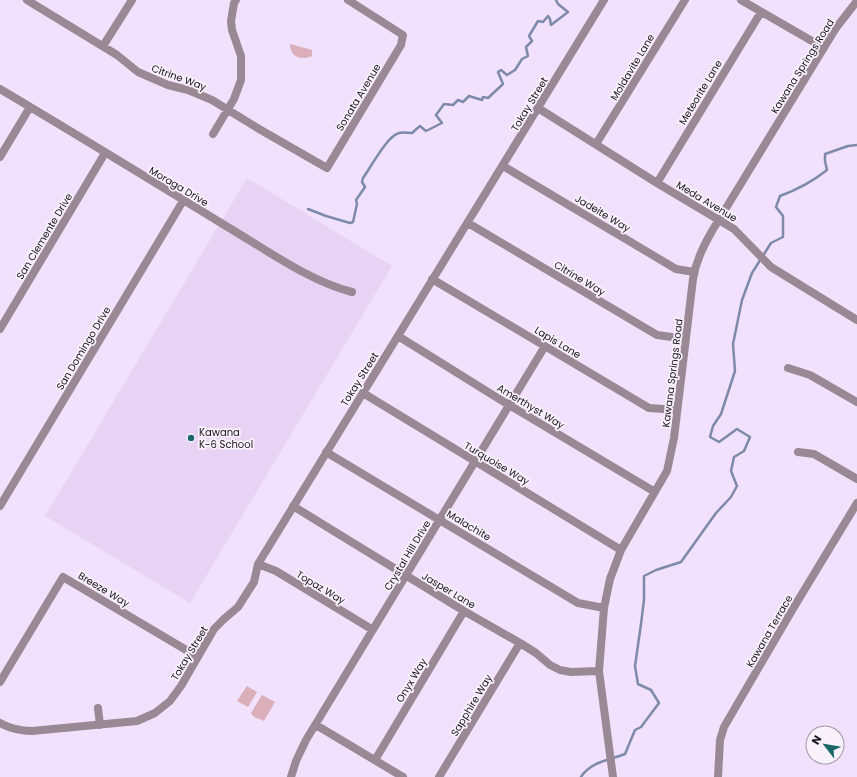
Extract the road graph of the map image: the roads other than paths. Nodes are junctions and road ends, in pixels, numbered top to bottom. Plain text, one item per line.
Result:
1 (27, 0) edge
2 (132, 0) edge
3 (236, 0) edge
4 (348, 0) edge
5 (604, 0) edge
6 (685, 0) edge
7 (741, 0) edge
8 (857, 1) edge
9 (761, 12) junction
10 (103, 46) junction
11 (824, 48) junction
12 (0, 89) edge
13 (30, 107) junction
14 (538, 108) junction
15 (228, 110) junction
16 (213, 134) dead end
17 (596, 144) junction
18 (105, 153) junction
19 (0, 157) edge
20 (503, 166) junction
21 (327, 168) joint
22 (657, 183) junction
23 (183, 201) junction
24 (719, 220) junction
25 (468, 223) junction
26 (694, 272) junction
27 (432, 279) junction
28 (352, 292) dead end
29 (857, 320) edge
30 (0, 329) edge
31 (398, 336) junction
32 (686, 339) junction
33 (545, 346) junction
34 (788, 368) dead end
35 (363, 392) junction
36 (857, 402) edge
37 (509, 405) junction
38 (677, 410) junction
39 (326, 452) junction
40 (798, 452) dead end
41 (475, 461) junction
42 (857, 479) edge
43 (655, 492) junction
44 (857, 503) edge
45 (0, 506) edge
46 (293, 506) junction
47 (440, 520) junction
48 (621, 550) junction
49 (258, 564) junction
50 (406, 575) junction
51 (604, 608) junction
52 (464, 611) junction
53 (373, 630) junction
54 (520, 643) junction
55 (198, 657) junction
56 (4, 668) edge
57 (599, 671) junction
58 (0, 682) edge
59 (98, 708) dead end
60 (0, 723) edge
61 (100, 725) junction
62 (316, 725) junction
63 (375, 760) junction
64 (613, 776) edge
65 (291, 777) edge
66 (403, 777) edge
67 (439, 777) edge
68 (718, 777) edge

1 - 10 street, Citrine Way
2 - 10 street
3 - 15 street
4 - 21 street, Sonata Avenue
5 - 14 street, Tokay Street
6 - 17 street, Moldavite Lane
7 - 9 street
8 - 11 street, Kawana Springs Road
9 - 11 street
9 - 22 street, Meteorite Lane
10 - 15 street, Citrine Way
11 - 24 street, Kawana Springs Road
12 - 13 street, Moraga Drive
13 - 18 street, Moraga Drive
13 - 19 street
14 - 17 street, Meda Avenue
14 - 20 street, Tokay Street
15 - 16 street
15 - 21 street, Citrine Way
17 - 22 street, Meda Avenue
18 - 23 street, Moraga Drive
18 - 30 street, San Clemente Drive
20 - 25 street, Tokay Street
20 - 26 street, Jadeite Way
22 - 24 street, Meda Avenue
23 - 28 street, Moraga Drive
23 - 45 street, San Domingo Drive
24 - 26 street, Kawana Springs Road
24 - 29 street, Meda Avenue
25 - 27 street, Tokay Street
25 - 32 street, Citrine Way
26 - 32 street, Kawana Springs Road
27 - 31 street, Tokay Street
27 - 33 street, Lapis Lane
31 - 35 street, Tokay Street
31 - 37 street, Amerthyst Way
32 - 38 street, Kawana Springs Road
33 - 37 street, Crystal Hill Drive
33 - 38 street, Lapis Lane
34 - 36 street
35 - 39 street, Tokay Street
35 - 41 street, Turquoise Way
37 - 41 street, Crystal Hill Drive
37 - 43 street, Amerthyst Way
38 - 43 street, Kawana Springs Road
39 - 46 street, Tokay Street
39 - 47 street, Malachite
40 - 42 street
41 - 47 street, Crystal Hill Drive
41 - 48 street, Turquoise Way
43 - 48 street, Kawana Springs Road
44 - 68 street, Kawana Terrace
46 - 49 street, Tokay Street
46 - 50 street, Jasper Lane
47 - 50 street, Crystal Hill Drive
47 - 51 street, Malachite
48 - 51 street, Kawana Springs Road
49 - 53 street, Topaz Way
49 - 55 street, Tokay Street
50 - 52 street, Jasper Lane
50 - 53 street, Crystal Hill Drive
51 - 57 street, Kawana Springs Road
52 - 54 street, Jasper Lane
52 - 63 street, Onyx Way
53 - 62 street, Crystal Hill Drive
54 - 57 street, Jasper Lane
54 - 67 street, Sapphire Way
55 - 56 street, Breeze Way
55 - 61 street, Tokay Street
56 - 58 street, Breeze Way
57 - 64 street, Kawana Springs Road
59 - 61 street
60 - 61 street, Tokay Street
62 - 63 street
62 - 65 street, Crystal Hill Drive
63 - 66 street

